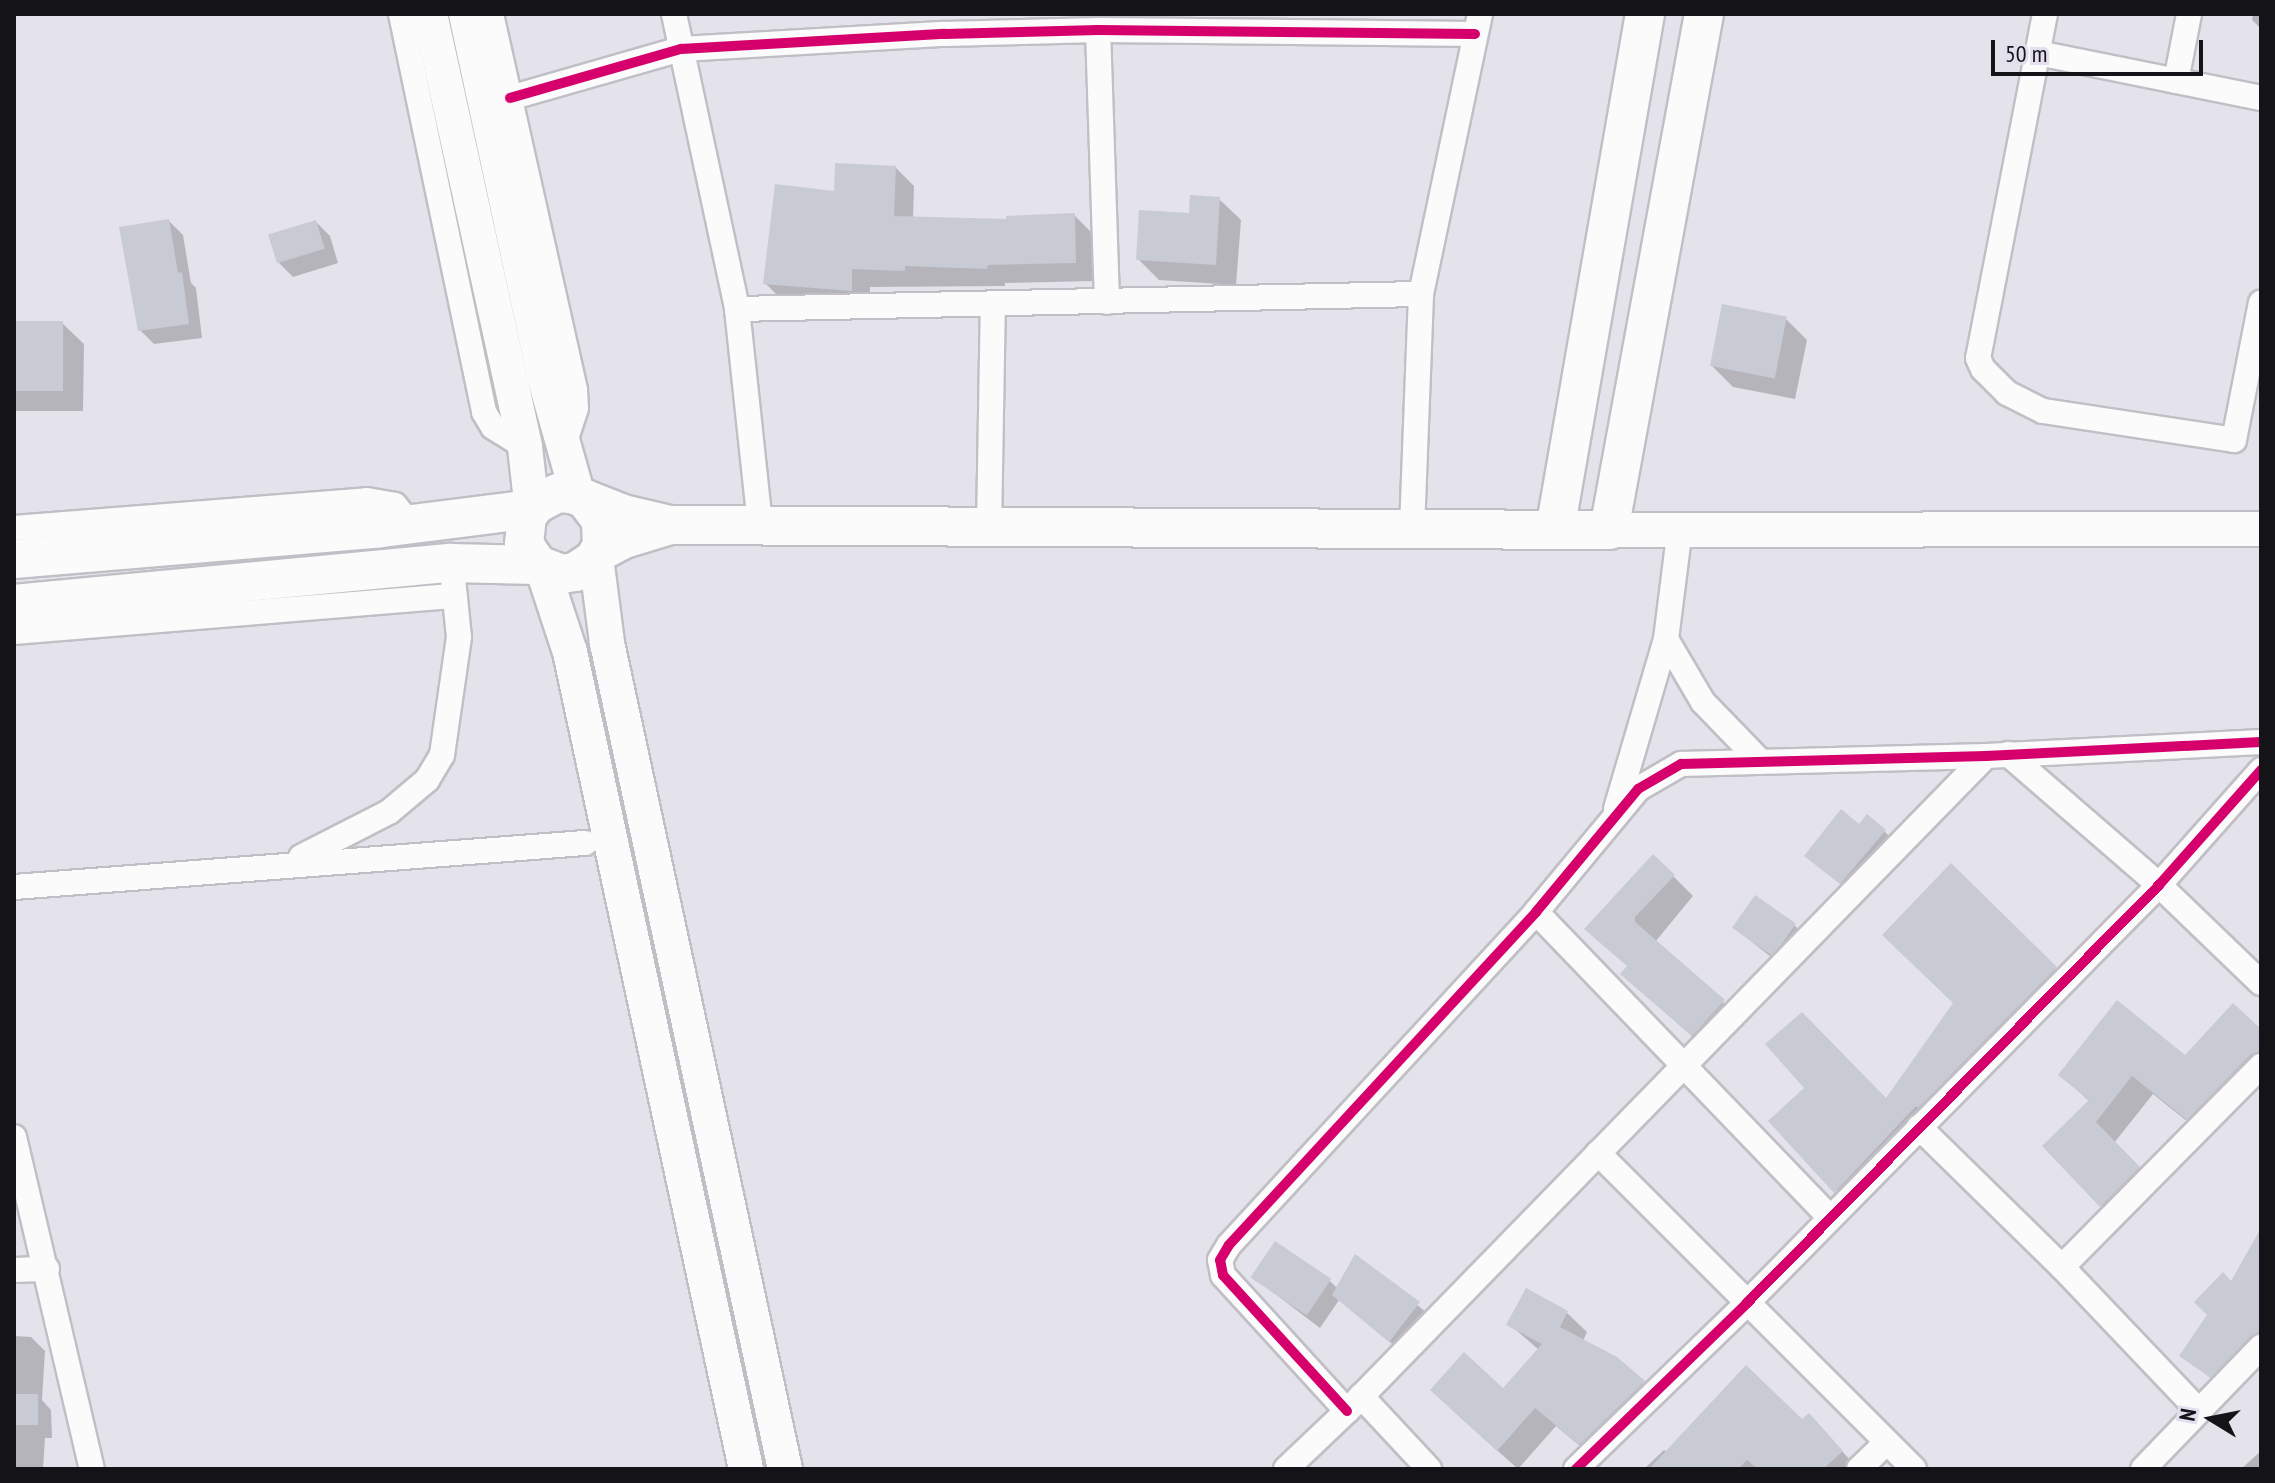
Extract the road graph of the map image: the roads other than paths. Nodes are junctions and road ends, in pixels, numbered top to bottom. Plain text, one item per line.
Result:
1 (401, 14) edge
2 (430, 14) edge
3 (466, 14) edge
4 (491, 14) edge
5 (674, 14) edge
6 (1645, 14) edge
7 (1704, 14) edge
8 (2045, 14) edge
9 (2189, 14) edge
10 (1234, 22) edge
11 (942, 24) edge
12 (1477, 24) edge
13 (1098, 30) junction
14 (681, 49) junction
15 (2038, 53) junction
16 (2176, 81) junction
17 (510, 98) junction
18 (2261, 98) edge
19 (1421, 294) junction
20 (1107, 302) junction
21 (2261, 303) edge
22 (993, 305) junction
23 (737, 309) junction
24 (525, 447) junction
25 (563, 447) junction
26 (581, 498) junction
27 (532, 509) junction
28 (411, 525) junction
29 (670, 525) junction
30 (760, 525) junction
31 (989, 527) junction
32 (14, 528) edge
33 (1680, 528) junction
34 (1412, 529) junction
35 (2261, 529) edge
36 (1555, 530) junction
37 (1609, 530) junction
38 (597, 555) junction
39 (14, 559) edge
40 (540, 566) junction
41 (453, 579) junction
42 (14, 604) edge
43 (14, 632) edge
44 (1666, 639) junction
45 (2261, 742) edge
46 (1997, 755) junction
47 (1761, 762) junction
48 (2261, 770) edge
49 (1615, 814) junction
50 (585, 843) dead end
51 (280, 865) junction
52 (2159, 885) junction
53 (14, 887) edge
54 (1536, 912) junction
55 (2261, 983) edge
56 (1684, 1066) junction
57 (2261, 1066) edge
58 (1919, 1127) junction
59 (14, 1137) edge
60 (1598, 1153) junction
61 (1830, 1217) junction
62 (2062, 1267) junction
63 (47, 1269) junction
64 (14, 1270) edge
65 (1747, 1303) junction
66 (2261, 1347) edge
67 (1354, 1404) junction
68 (2198, 1410) junction
69 (1886, 1443) junction
70 (92, 1469) edge
71 (746, 1469) edge
72 (785, 1469) edge
73 (1286, 1469) edge
74 (1429, 1469) edge
75 (1576, 1469) edge
76 (1859, 1469) edge
77 (1914, 1469) edge
78 (2143, 1469) edge

1 - 24 street
2 - 24 main road
3 - 25 main road
4 - 17 street
5 - 14 street
6 - 36 main road
7 - 37 main road
8 - 15 street
9 - 16 street
10 - 12 street
10 - 13 street
11 - 13 street
11 - 14 street
12 - 19 street
13 - 20 street
14 - 17 street
14 - 23 street
15 - 16 street
15 - 21 street
16 - 18 street
17 - 25 street
19 - 20 street
19 - 34 street
20 - 22 street
22 - 23 street
22 - 31 street
23 - 30 street
24 - 27 main road
25 - 26 main road
26 - 27 main road
26 - 29 main road
26 - 38 main road
27 - 28 main road
27 - 40 main road
28 - 32 street
28 - 39 main road
29 - 30 main road
29 - 38 main road
30 - 31 main road
31 - 34 main road
33 - 35 main road
33 - 37 main road
33 - 44 street
34 - 36 main road
36 - 37 main road
38 - 40 main road
38 - 72 main road
40 - 41 main road
40 - 71 main road
41 - 42 main road
41 - 43 street
41 - 51 street
44 - 47 street
44 - 49 street
45 - 46 street
46 - 47 street
46 - 52 street
46 - 56 street
47 - 49 street
48 - 52 street
49 - 54 street
50 - 51 street
51 - 53 street
52 - 55 street
52 - 58 street
54 - 56 street
54 - 67 street
56 - 60 street
56 - 61 street
57 - 62 street
58 - 61 street
58 - 62 street
59 - 63 street
60 - 65 street
60 - 67 street
61 - 65 street
62 - 68 street
63 - 64 street
63 - 70 street
65 - 69 street
65 - 75 street
66 - 68 street
67 - 73 street
67 - 74 street
68 - 78 street
69 - 76 street
69 - 77 street

